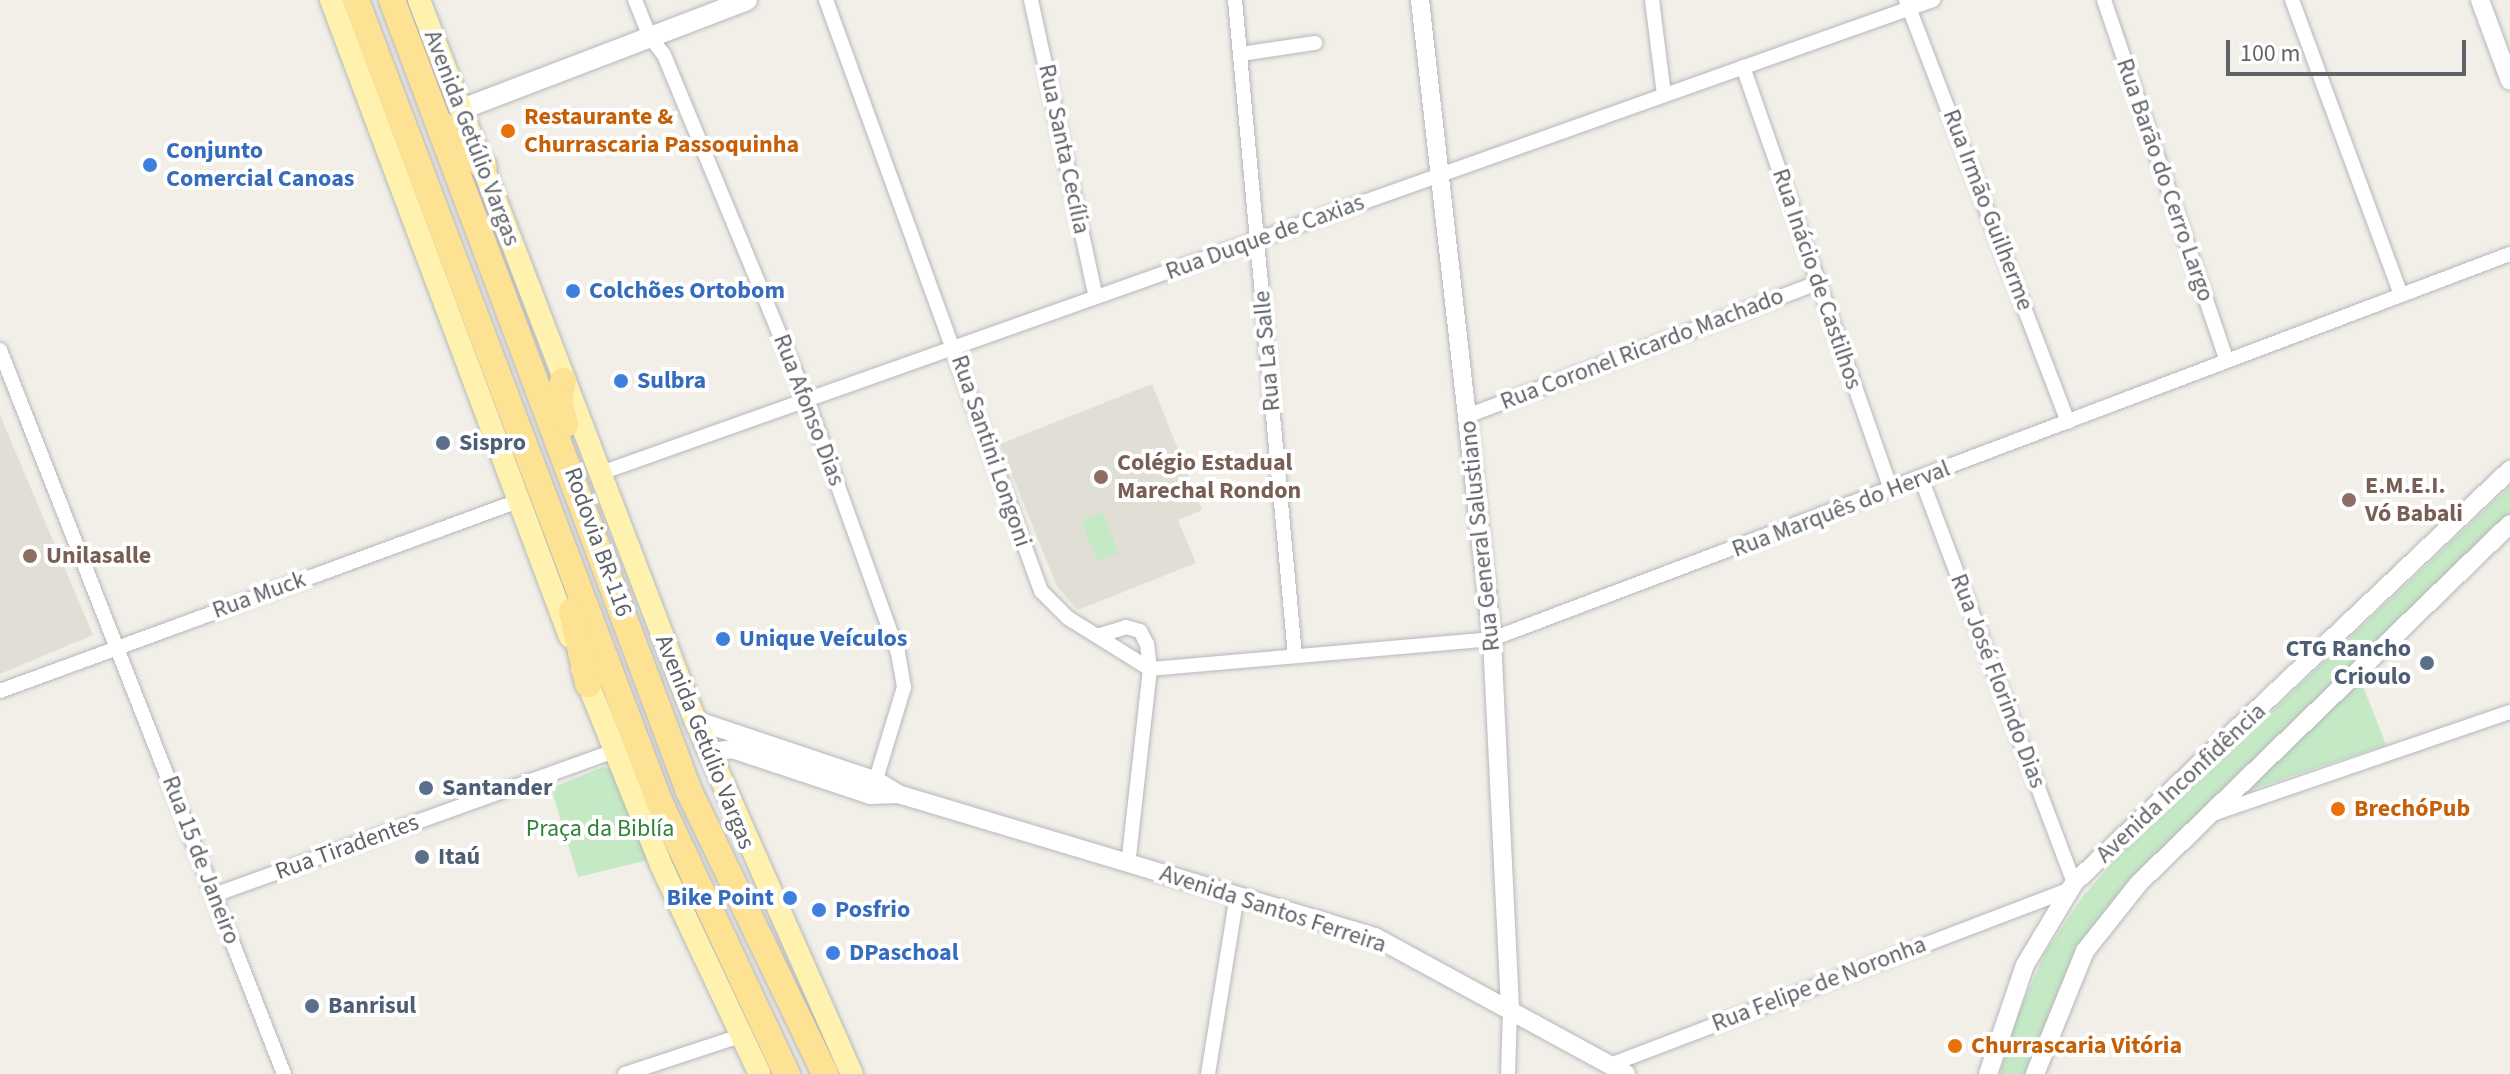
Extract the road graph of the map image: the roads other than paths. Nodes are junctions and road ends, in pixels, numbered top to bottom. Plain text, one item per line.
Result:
1 (331, 0) edge
2 (356, 0) edge
3 (392, 0) edge
4 (419, 0) edge
5 (635, 0) edge
6 (747, 0) edge
7 (826, 0) edge
8 (1031, 0) edge
9 (1235, 0) edge
10 (1420, 0) edge
11 (1652, 0) edge
12 (1933, 0) edge
13 (2104, 0) edge
14 (2292, 0) edge
15 (2480, 0) edge
16 (1909, 4) edge
17 (650, 37) junction
18 (1315, 43) dead end
19 (1241, 54) junction
20 (1743, 67) junction
21 (2510, 81) edge
22 (1664, 95) junction
23 (462, 109) junction
24 (436, 117) junction
25 (484, 167) junction
26 (1441, 175) junction
27 (1256, 240) junction
28 (2510, 254) edge
29 (1818, 283) junction
30 (2401, 295) junction
31 (1096, 297) junction
32 (955, 347) junction
33 (0, 350) edge
34 (2227, 361) junction
35 (563, 381) junction
36 (807, 400) junction
37 (1467, 416) junction
38 (2068, 422) junction
39 (2510, 470) edge
40 (598, 474) junction
41 (1921, 478) junction
42 (1891, 490) junction
43 (518, 501) junction
44 (2510, 524) edge
45 (556, 533) junction
46 (1097, 636) junction
47 (1492, 639) junction
48 (118, 645) junction
49 (1295, 655) junction
50 (1150, 669) junction
51 (588, 684) junction
52 (0, 691) edge
53 (2510, 712) edge
54 (695, 720) junction
55 (615, 751) junction
56 (711, 761) junction
57 (873, 788) junction
58 (689, 791) junction
59 (2212, 815) junction
60 (1128, 864) junction
61 (2072, 886) junction
62 (1237, 894) junction
63 (214, 895) junction
64 (2027, 903) junction
65 (2049, 923) junction
66 (1510, 1011) junction
67 (740, 1036) junction
68 (1618, 1070) edge
69 (284, 1074) edge
70 (625, 1074) edge
71 (760, 1074) edge
72 (787, 1074) edge
73 (825, 1074) edge
74 (852, 1074) edge
75 (1208, 1074) edge
76 (1508, 1074) edge
77 (1988, 1074) edge
78 (2035, 1074) edge

1 - 43 main road
2 - 45 highway, Rodovia BR-116
3 - 24 highway, Rodovia BR-116
4 - 23 main road, Avenida Getúlio Vargas
5 - 17 street, Rua Afonso Dias
6 - 17 main road
7 - 32 street, Rua Santini Longoni
8 - 31 street, Rua Santa Cecília
9 - 19 street, Rua La Salle
10 - 26 street, Rua General Salustiano
11 - 22 street
12 - 16 street, Rua Duque de Caxias
13 - 34 street, Rua Barão do Cerro Largo
14 - 30 street
15 - 21 street
16 - 20 street, Rua Duque de Caxias
16 - 38 street, Rua Irmão Guilherme
17 - 23 main road
17 - 36 street, Rua Afonso Dias
18 - 19 street
19 - 27 street, Rua La Salle
20 - 22 street, Rua Duque de Caxias
20 - 29 street, Rua Inácio de Castilhos
22 - 26 street, Rua Duque de Caxias
23 - 25 main road, Avenida Getúlio Vargas
24 - 25 highway
24 - 58 highway, Rodovia BR-116
25 - 35 main road, Avenida Getúlio Vargas
26 - 27 street, Rua Duque de Caxias
26 - 37 street, Rua General Salustiano
27 - 31 street, Rua Duque de Caxias
27 - 49 street, Rua La Salle
28 - 30 street, Rua Marquês do Herval
29 - 37 street, Rua Coronel Ricardo Machado
29 - 42 street, Rua Inácio de Castilhos
30 - 34 street, Rua Marquês do Herval
31 - 32 street, Rua Duque de Caxias
32 - 36 street, Rua Duque de Caxias
32 - 46 street, Rua Santini Longoni
33 - 48 street, Rua 15 de Janeiro
34 - 38 street, Rua Marquês do Herval
35 - 40 main road, Avenida Getúlio Vargas
35 - 58 highway
36 - 40 street, Rua Duque de Caxias
36 - 57 street, Rua Afonso Dias
37 - 47 street, Rua General Salustiano
38 - 41 street, Rua Marquês do Herval
39 - 61 street, Avenida Inconfidência
40 - 54 main road, Avenida Getúlio Vargas
41 - 42 street, Rua Marquês do Herval
41 - 61 street, Rua José Florindo Dias
42 - 47 street, Rua Marquês do Herval
43 - 48 street, Rua Muck
43 - 51 main road
44 - 59 street, Avenida Inconfidência
45 - 51 highway
45 - 72 highway, Rodovia BR-116
46 - 50 street, Rua Santini Longoni
46 - 50 street
47 - 49 street, Rua Marquês do Herval
47 - 66 street, Rua General Salustiano
48 - 52 street, Rua Muck
48 - 63 street, Rua 15 de Janeiro
49 - 50 street, Rua Marquês do Herval
50 - 60 street
51 - 55 main road
53 - 59 street
54 - 56 main road, Avenida Getúlio Vargas
54 - 57 street, Avenida Santos Ferreira
55 - 63 street, Rua Tiradentes
55 - 67 main road
56 - 57 street, Avenida Santos Ferreira
56 - 74 main road, Avenida Getúlio Vargas
57 - 60 street, Avenida Santos Ferreira
58 - 73 highway, Rodovia BR-116
59 - 78 street, Avenida Inconfidência
60 - 62 street, Avenida Santos Ferreira
61 - 64 street, Rua Felipe de Noronha
61 - 65 street, Avenida Inconfidência
62 - 66 street, Avenida Santos Ferreira
62 - 75 street
63 - 69 street, Rua 15 de Janeiro
64 - 65 street
64 - 68 street, Rua Felipe de Noronha
65 - 77 street, Avenida Inconfidência
66 - 68 street, Avenida Santos Ferreira
66 - 76 street, Rua General Salustiano
67 - 70 street
67 - 71 main road

